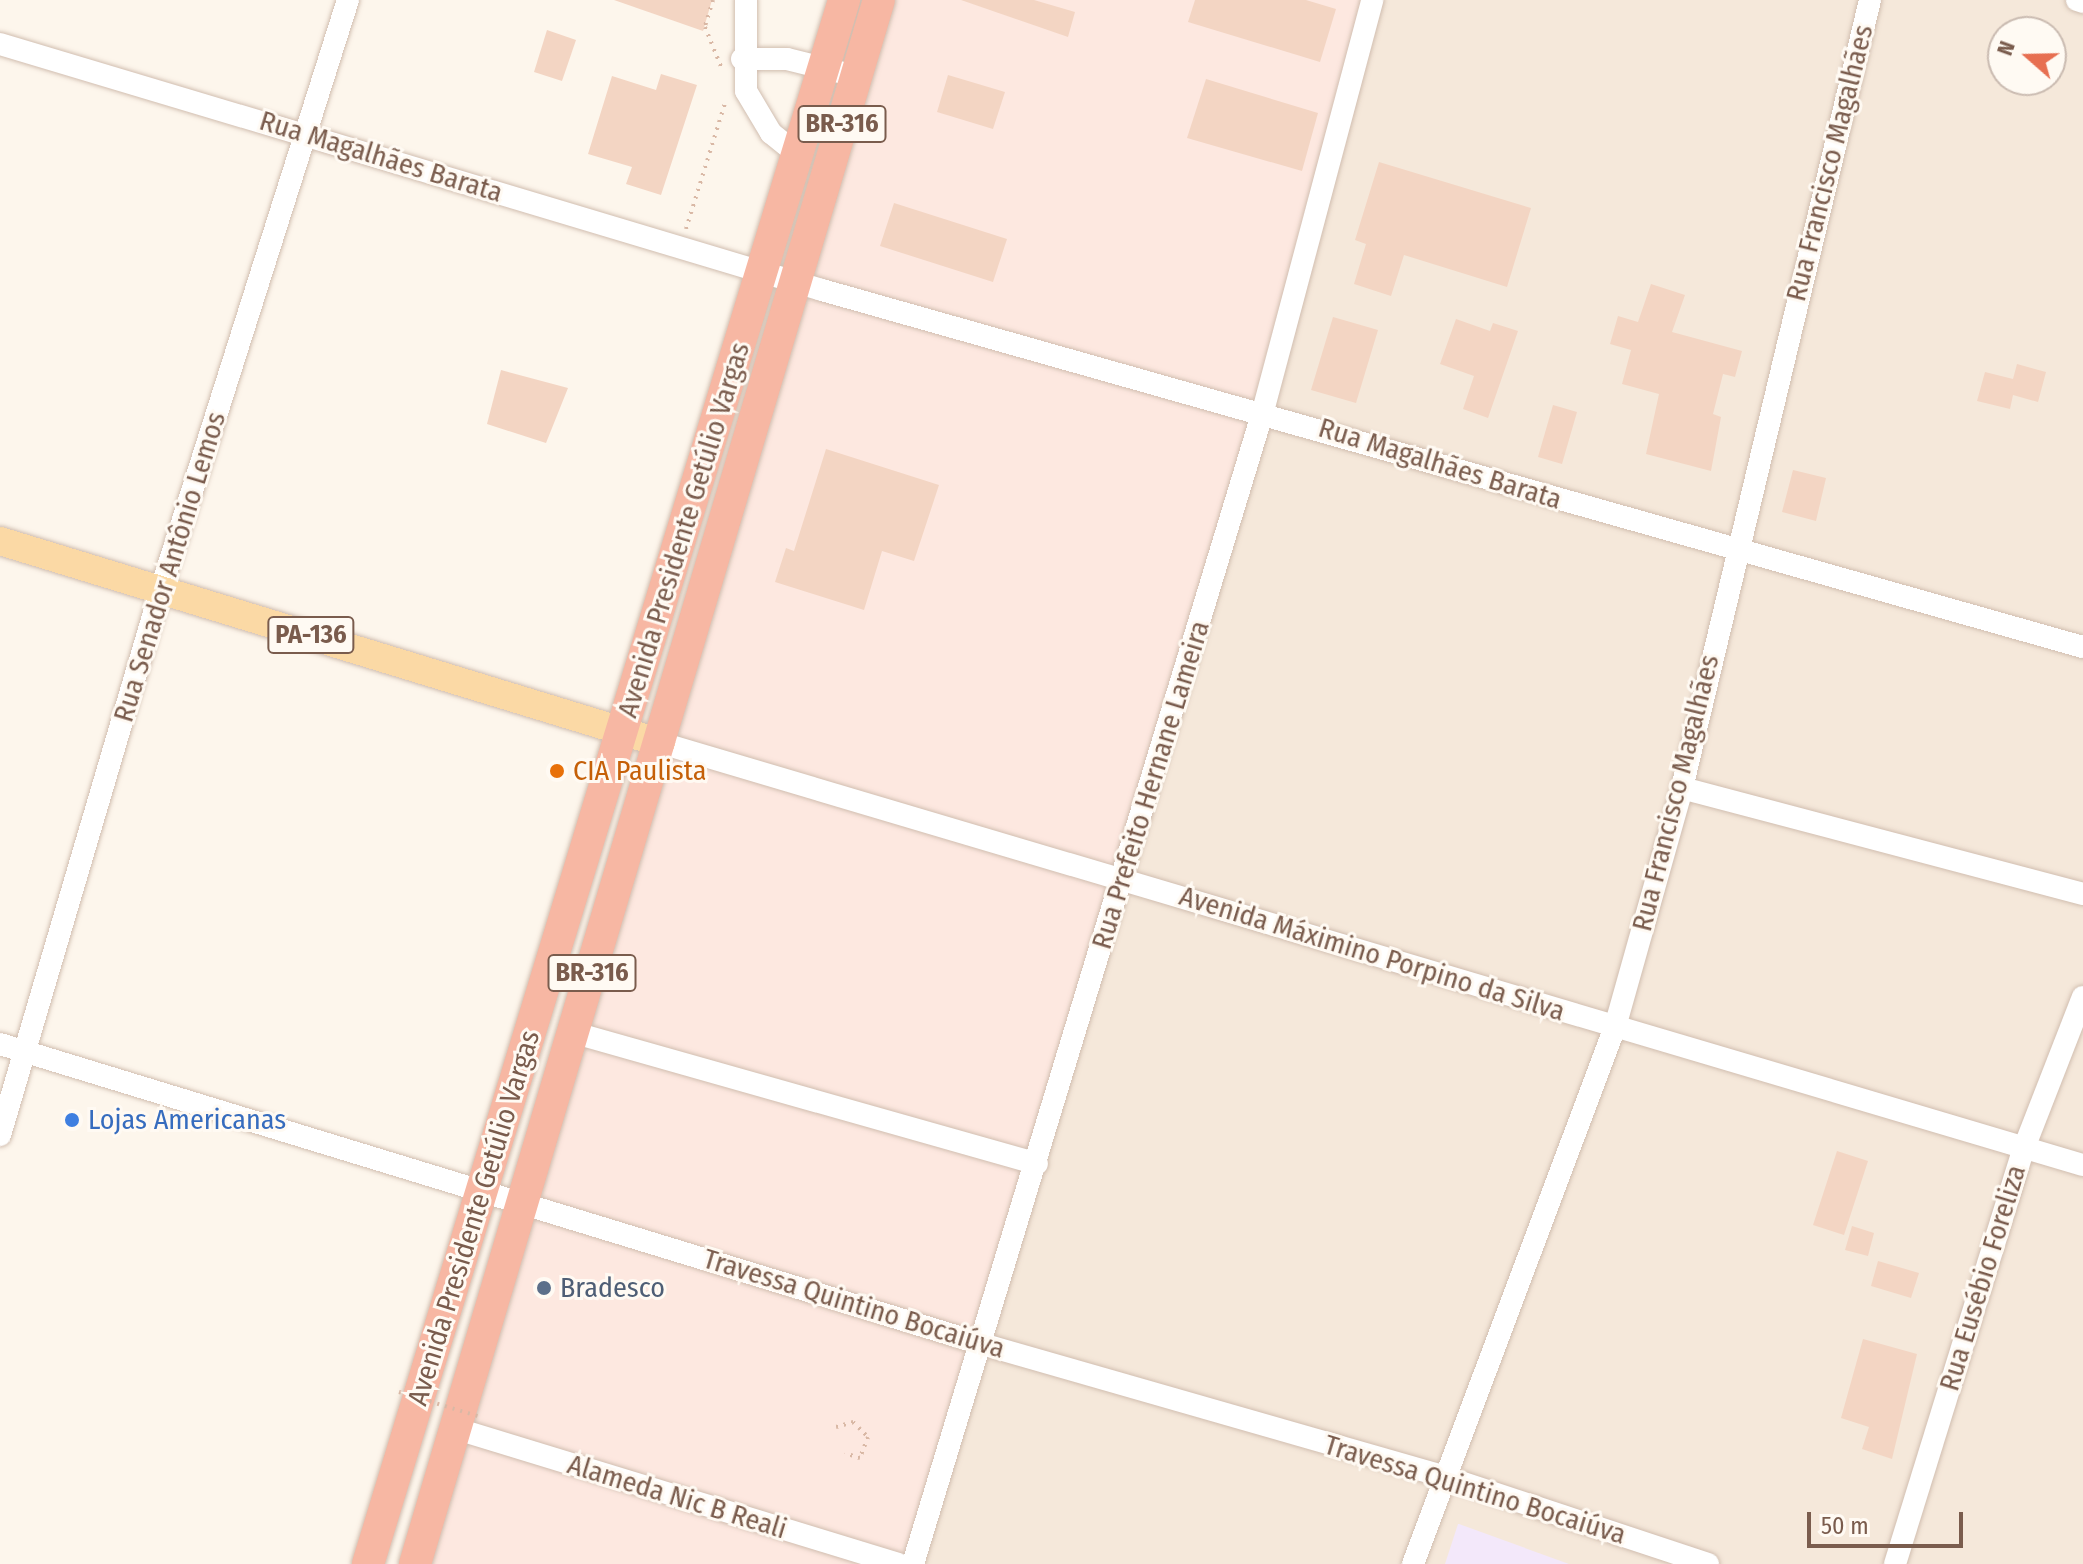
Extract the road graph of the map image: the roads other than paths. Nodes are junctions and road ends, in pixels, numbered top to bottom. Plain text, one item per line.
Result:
1 (348, 0) edge
2 (746, 0) edge
3 (844, 0) edge
4 (879, 0) edge
5 (1372, 0) edge
6 (1870, 0) edge
7 (2077, 0) edge
8 (2083, 2) edge
9 (0, 44) edge
10 (742, 59) junction
11 (824, 67) junction
12 (855, 76) junction
13 (307, 135) junction
14 (798, 155) junction
15 (762, 271) junction
16 (797, 282) junction
17 (1263, 411) junction
18 (0, 541) edge
19 (1734, 552) junction
20 (161, 589) junction
21 (2083, 647) edge
22 (622, 731) junction
23 (661, 743) junction
24 (1682, 788) junction
25 (1123, 878) junction
26 (2083, 894) edge
27 (2083, 997) edge
28 (1615, 1027) junction
29 (575, 1033) junction
30 (0, 1044) edge
31 (27, 1053) junction
32 (0, 1135) edge
33 (2024, 1148) junction
34 (1037, 1164) junction
35 (2083, 1165) edge
36 (482, 1191) junction
37 (524, 1204) junction
38 (982, 1344) junction
39 (469, 1423) junction
40 (1445, 1477) junction
41 (368, 1564) edge
42 (415, 1564) edge
43 (898, 1564) edge
44 (913, 1564) edge
45 (1413, 1564) edge
46 (1708, 1564) edge
47 (1895, 1564) edge

1 - 13 street, Rua Senador Antônio Lemos
2 - 10 street
3 - 11 highway, Avenida Presidente Getúlio Vargas / BR-316
4 - 12 highway, Avenida Presidente Getúlio Vargas / BR-316
5 - 17 street, Rua Prefeito Hernane Lameira
6 - 19 street, Rua Francisco Magalhães
7 - 8 street
9 - 13 street, Rua Magalhães Barata
10 - 11 street
10 - 14 street
11 - 12 street
11 - 14 highway, Avenida Presidente Getúlio Vargas / BR-316
12 - 16 highway, Avenida Presidente Getúlio Vargas / BR-316
13 - 15 street, Rua Magalhães Barata
13 - 20 street, Rua Senador Antônio Lemos
14 - 15 highway, Avenida Presidente Getúlio Vargas / BR-316
15 - 16 street, Rua Magalhães Barata
15 - 22 highway, Avenida Presidente Getúlio Vargas / BR-316
16 - 17 street, Rua Magalhães Barata
16 - 23 highway, Avenida Presidente Getúlio Vargas / BR-316
17 - 19 street, Rua Magalhães Barata
17 - 25 street, Rua Prefeito Hernane Lameira
18 - 20 main road, PA-136
19 - 21 street, Rua Magalhães Barata
19 - 24 street, Rua Francisco Magalhães
20 - 22 main road, PA-136
20 - 31 street, Rua Senador Antônio Lemos
22 - 23 main road, PA-136
22 - 36 highway, Avenida Presidente Getúlio Vargas / BR-316
23 - 25 street, Avenida Máximino Porpino da Silva
23 - 29 highway, Avenida Presidente Getúlio Vargas / BR-316
24 - 26 street
24 - 28 street, Rua Francisco Magalhães
25 - 28 street, Avenida Máximino Porpino da Silva
25 - 34 street, Rua Prefeito Hernane Lameira
27 - 33 street, Rua Eusébio Foreliza
28 - 33 street, Avenida Máximino Porpino da Silva
28 - 40 street, Rua Francisco Magalhães
29 - 34 street
29 - 37 highway, Avenida Presidente Getúlio Vargas / BR-316
30 - 31 street, Travessa Quintino Bocaiúva
31 - 32 street, Rua Senador Antônio Lemos
31 - 36 street, Travessa Quintino Bocaiúva
33 - 35 street, Avenida Máximino Porpino da Silva
33 - 47 street, Rua Eusébio Foreliza
34 - 38 street, Rua Prefeito Hernane Lameira
36 - 37 street, Travessa Quintino Bocaiúva
36 - 41 highway, Avenida Presidente Getúlio Vargas / BR-316
37 - 38 street, Travessa Quintino Bocaiúva
37 - 39 highway, Avenida Presidente Getúlio Vargas / BR-316
38 - 40 street, Travessa Quintino Bocaiúva
38 - 44 street, Rua Prefeito Hernane Lameira
39 - 42 highway, Avenida Presidente Getúlio Vargas / BR-316
39 - 43 street, Alameda Nic B Reali
40 - 45 street, Rua Francisco Magalhães
40 - 46 street, Travessa Quintino Bocaiúva

